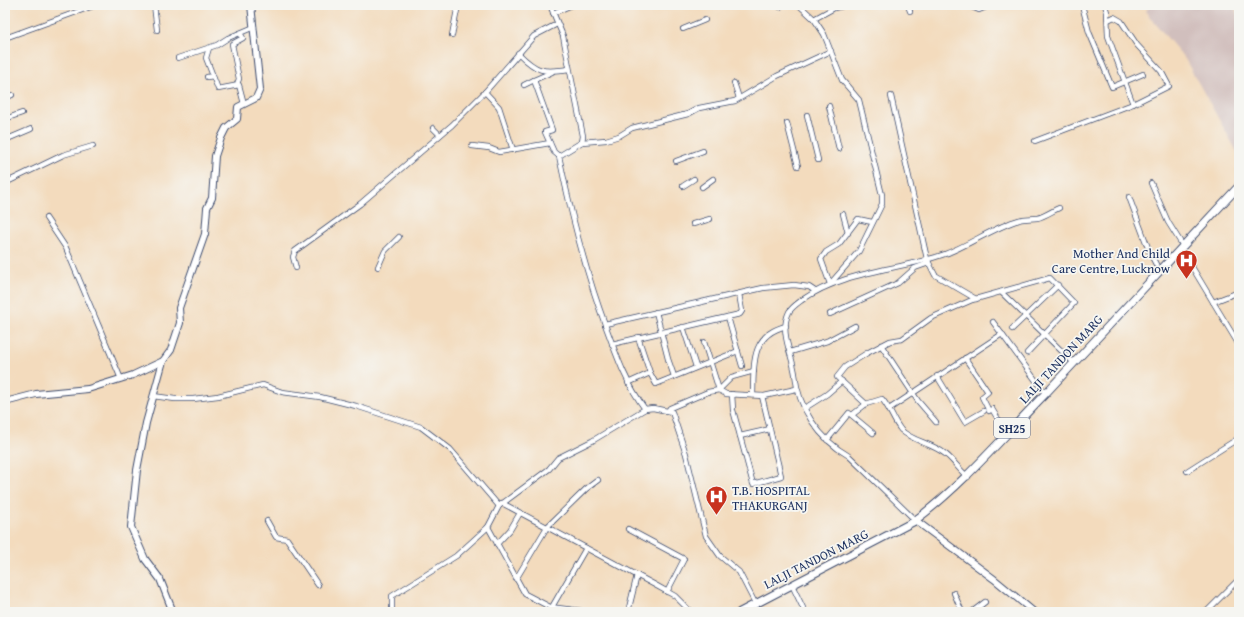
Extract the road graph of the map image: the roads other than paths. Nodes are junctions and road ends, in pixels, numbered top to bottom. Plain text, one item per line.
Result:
1 (96, 5) edge
2 (154, 5) edge
3 (251, 5) edge
4 (458, 5) edge
5 (550, 5) edge
6 (572, 5) edge
7 (799, 5) edge
8 (847, 5) edge
9 (908, 5) edge
10 (967, 5) edge
11 (991, 5) edge
12 (1082, 5) edge
13 (1105, 5) edge
14 (910, 11) dead end
15 (553, 13) junction
16 (814, 19) junction
17 (705, 20) dead end
18 (1108, 20) junction
19 (557, 24) junction
20 (254, 27) junction
21 (683, 29) dead end
22 (157, 30) dead end
23 (240, 33) junction
24 (452, 35) dead end
25 (5, 38) edge
26 (209, 48) junction
27 (832, 51) junction
28 (518, 53) junction
29 (178, 58) dead end
30 (569, 69) junction
31 (554, 71) junction
32 (1143, 74) dead end
33 (213, 76) junction
34 (207, 77) dead end
35 (534, 80) junction
36 (734, 82) dead end
37 (1125, 82) junction
38 (237, 84) junction
39 (524, 85) dead end
40 (485, 92) junction
41 (12, 95) dead end
42 (891, 96) dead end
43 (5, 98) edge
44 (739, 98) junction
45 (244, 104) junction
46 (1133, 104) junction
47 (829, 106) dead end
48 (22, 113) dead end
49 (807, 115) dead end
50 (5, 119) edge
51 (786, 123) dead end
52 (433, 128) dead end
53 (31, 129) dead end
54 (440, 135) junction
55 (583, 136) junction
56 (5, 140) edge
57 (589, 141) junction
58 (1035, 141) dead end
59 (582, 142) junction
60 (550, 143) junction
61 (94, 146) dead end
62 (472, 146) dead end
63 (839, 148) dead end
64 (513, 150) junction
65 (703, 151) dead end
66 (559, 156) junction
67 (676, 160) dead end
68 (818, 160) dead end
69 (798, 166) dead end
70 (694, 179) dead end
71 (713, 179) dead end
72 (5, 183) edge
73 (1151, 183) dead end
74 (683, 186) dead end
75 (702, 186) dead end
76 (1239, 186) edge
77 (1239, 192) edge
78 (1129, 197) dead end
79 (1059, 208) dead end
80 (843, 214) dead end
81 (46, 218) dead end
82 (710, 219) dead end
83 (872, 222) junction
84 (693, 224) dead end
85 (848, 233) junction
86 (399, 237) dead end
87 (1182, 249) junction
88 (928, 261) junction
89 (378, 267) dead end
90 (296, 268) dead end
91 (1160, 272) junction
92 (830, 284) junction
93 (1058, 285) junction
94 (815, 291) junction
95 (1001, 292) junction
96 (1239, 292) edge
97 (739, 294) junction
98 (976, 299) junction
99 (1213, 302) junction
100 (656, 312) junction
101 (830, 314) dead end
102 (1026, 316) junction
103 (728, 317) junction
104 (993, 322) dead end
105 (604, 324) junction
106 (786, 326) junction
107 (855, 326) dead end
108 (683, 327) junction
109 (1012, 329) dead end
110 (661, 332) junction
111 (1044, 333) junction
112 (1002, 334) junction
113 (638, 338) junction
114 (704, 342) dead end
115 (612, 344) junction
116 (1239, 344) edge
117 (881, 345) junction
118 (738, 351) junction
119 (790, 352) junction
120 (1027, 353) dead end
121 (965, 358) junction
122 (163, 361) junction
123 (710, 362) junction
124 (1074, 363) junction
125 (742, 366) dead end
126 (696, 367) junction
127 (754, 371) junction
128 (650, 374) junction
129 (674, 376) junction
130 (937, 376) junction
131 (121, 379) junction
132 (842, 381) junction
133 (628, 383) junction
134 (1052, 388) junction
135 (796, 389) junction
136 (719, 390) junction
137 (913, 392) junction
138 (1045, 393) junction
139 (732, 394) junction
140 (753, 395) junction
141 (154, 396) junction
142 (762, 396) junction
143 (5, 402) edge
144 (866, 404) junction
145 (805, 408) junction
146 (889, 408) junction
147 (645, 409) junction
148 (668, 411) junction
149 (984, 411) dead end
150 (852, 415) junction
151 (936, 422) dead end
152 (770, 429) junction
153 (873, 433) dead end
154 (1007, 434) junction
155 (740, 436) junction
156 (1239, 438) edge
157 (827, 440) junction
158 (1187, 471) dead end
159 (967, 477) junction
160 (598, 480) dead end
161 (501, 504) junction
162 (520, 513) junction
163 (267, 521) dead end
164 (917, 521) junction
165 (488, 527) junction
166 (547, 527) junction
167 (628, 529) dead end
168 (497, 544) junction
169 (586, 548) junction
170 (637, 575) junction
171 (516, 578) junction
172 (1239, 579) edge
173 (318, 585) dead end
174 (793, 587) junction
175 (667, 592) junction
176 (954, 593) dead end
177 (985, 602) dead end
178 (756, 606) junction
179 (552, 607) junction
180 (173, 612) edge
181 (392, 612) edge
182 (590, 612) edge
183 (628, 612) edge
184 (691, 612) edge
185 (740, 612) edge
186 (747, 612) edge
187 (805, 612) edge
188 (962, 612) edge
189 (972, 612) edge
190 (1034, 612) edge
191 (1206, 612) edge

1 - 25 street
2 - 22 street
3 - 20 street
4 - 24 street
5 - 15 street
6 - 15 street
7 - 16 street
8 - 16 street
9 - 14 street
10 - 11 street
12 - 37 street
13 - 18 street
15 - 19 street
16 - 27 street
17 - 21 street
18 - 37 street
18 - 46 street
19 - 28 street
19 - 30 street
20 - 23 street
20 - 45 street
23 - 26 street
23 - 38 street
26 - 29 street
26 - 33 street
27 - 44 street
27 - 83 street
28 - 31 street
28 - 40 street
30 - 31 street
30 - 55 street
31 - 35 street
32 - 37 street
33 - 34 street
33 - 38 street
35 - 39 street
35 - 60 street
36 - 44 street
37 - 46 street
38 - 45 street
40 - 54 street
40 - 64 street
41 - 43 street
42 - 88 street
44 - 57 street
45 - 122 street
46 - 58 street
47 - 63 street
48 - 50 street
49 - 68 street
51 - 69 street
52 - 54 street
53 - 56 street
54 - 90 street
55 - 57 street
55 - 59 street
57 - 59 street
59 - 66 street
60 - 64 street
60 - 66 street
61 - 72 street
62 - 64 street
65 - 67 street
66 - 105 street
70 - 74 street
71 - 75 street
73 - 87 street
76 - 87 main road, LALJI TANDON MARG / SH25
77 - 87 main road, LALJI TANDON MARG / SH25
78 - 91 street
79 - 88 street
80 - 85 street
81 - 131 street
82 - 84 street
83 - 85 street
83 - 92 street
85 - 92 street
86 - 89 street
87 - 91 main road, LALJI TANDON MARG / SH25
87 - 99 street
87 - 134 main road, LALJI TANDON MARG / SH25
88 - 92 street
88 - 98 street
88 - 101 street
91 - 124 main road, LALJI TANDON MARG / SH25
92 - 94 street
93 - 95 street
93 - 102 street
93 - 111 street
94 - 97 street
94 - 106 street
95 - 98 street
95 - 102 street
96 - 99 street
97 - 100 street
97 - 103 street
98 - 117 street
99 - 116 street
100 - 105 street
100 - 110 street
102 - 109 street
102 - 111 street
103 - 108 street
103 - 118 street
104 - 112 street
105 - 115 street
106 - 119 street
106 - 127 street
107 - 119 street
108 - 110 street
108 - 126 street
110 - 113 street
110 - 129 street
111 - 120 street
111 - 124 street
112 - 121 street
112 - 138 street
113 - 115 street
113 - 128 street
114 - 123 street
115 - 133 street
117 - 132 street
117 - 137 street
118 - 123 street
118 - 125 street
119 - 135 street
121 - 130 street
121 - 154 street
122 - 131 street
122 - 141 street
123 - 126 street
123 - 136 street
124 - 134 main road, LALJI TANDON MARG / SH25
126 - 129 street
127 - 136 street
127 - 140 street
128 - 129 street
128 - 133 street
130 - 137 street
130 - 149 street
131 - 143 street
132 - 144 street
132 - 145 street
133 - 147 street
134 - 138 main road, LALJI TANDON MARG / SH25
134 - 159 main road, LALJI TANDON MARG / SH25
135 - 142 street
135 - 145 street
136 - 139 street
136 - 148 street
137 - 146 street
137 - 151 street
138 - 154 main road, LALJI TANDON MARG / SH25
139 - 140 street
139 - 155 street
140 - 142 street
141 - 161 street
141 - 180 street
142 - 152 street
144 - 146 street
144 - 150 street
145 - 157 street
146 - 159 street
147 - 148 street
147 - 161 street
148 - 178 street
150 - 153 street
150 - 157 street
152 - 155 street
152 - 155 street
154 - 159 main road, LALJI TANDON MARG / SH25
156 - 158 street
157 - 164 street
159 - 164 main road, LALJI TANDON MARG / SH25
160 - 166 street
161 - 162 street
161 - 165 street
162 - 166 street
162 - 168 street
163 - 173 street
164 - 174 main road, LALJI TANDON MARG / SH25
164 - 190 street
165 - 168 street
165 - 181 street
166 - 169 street
166 - 171 street
167 - 175 street
168 - 171 street
169 - 170 street
169 - 179 street
170 - 175 street
170 - 183 street
171 - 179 street
172 - 191 street
174 - 178 main road, LALJI TANDON MARG / SH25
174 - 187 street
175 - 184 street
176 - 188 street
177 - 189 street
178 - 185 main road, LALJI TANDON MARG / SH25
178 - 186 main road, LALJI TANDON MARG / SH25
179 - 182 street

